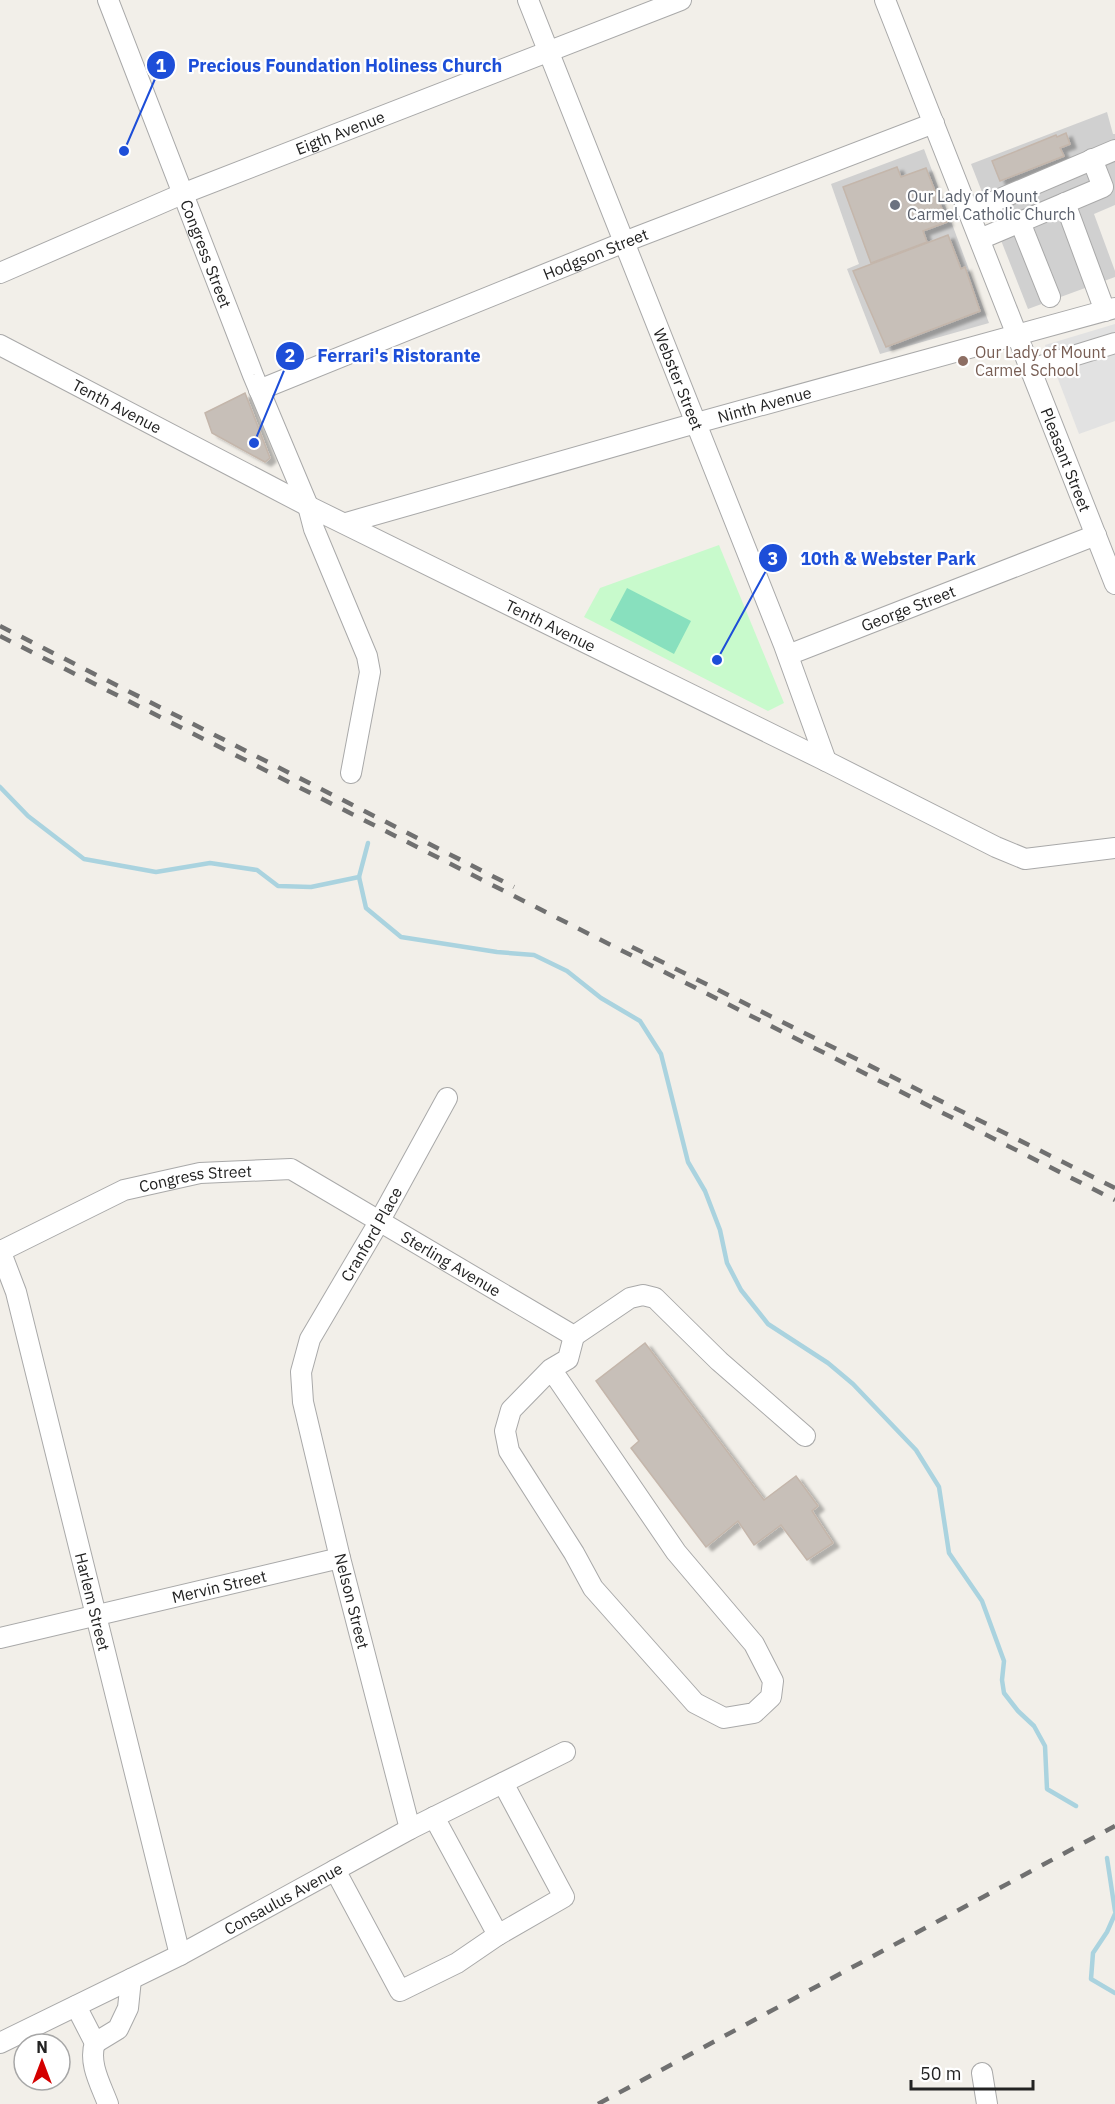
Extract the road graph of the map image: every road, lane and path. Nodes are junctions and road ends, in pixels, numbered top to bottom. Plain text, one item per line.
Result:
1 (108, 0) edge
2 (528, 0) edge
3 (681, 0) edge
4 (885, 0) edge
5 (548, 51) junction
6 (934, 123) junction
7 (1115, 150) edge
8 (1092, 159) junction
9 (182, 194) junction
10 (1065, 203) junction
11 (969, 212) junction
12 (1020, 222) junction
13 (980, 239) junction
14 (624, 243) junction
15 (0, 273) edge
16 (1050, 297) dead end
17 (1110, 309) edge
18 (1018, 335) junction
19 (1115, 343) edge
20 (0, 345) edge
21 (1031, 369) junction
22 (259, 390) junction
23 (696, 424) junction
24 (308, 506) junction
25 (346, 524) junction
26 (1096, 534) junction
27 (1115, 584) edge
28 (788, 656) junction
29 (826, 761) junction
30 (351, 773) dead end
31 (1115, 848) edge
32 (447, 1098) dead end
33 (291, 1169) joint
34 (379, 1222) junction
35 (0, 1251) edge
36 (574, 1336) junction
37 (550, 1369) junction
38 (301, 1372) joint
39 (805, 1436) dead end
40 (340, 1557) junction
41 (96, 1614) junction
42 (0, 1638) edge
43 (565, 1752) dead end
44 (503, 1783) junction
45 (434, 1817) junction
46 (410, 1829) junction
47 (335, 1870) junction
48 (498, 1935) junction
49 (180, 1955) junction
50 (131, 1979) junction
51 (76, 2006) junction
52 (0, 2043) edge
53 (96, 2043) junction
54 (982, 2073) dead end
55 (108, 2104) edge
56 (987, 2104) edge

1 - 9 street, Congress Street
2 - 5 street, Webster Street
3 - 5 street, Eigth Avenue
4 - 6 street, Pleasant Street
5 - 9 street, Eigth Avenue
5 - 14 street, Webster Street
6 - 11 street, Pleasant Street
6 - 14 street, Hodgson Street
7 - 8 street
8 - 10 street
8 - 11 street
9 - 15 street, Eigth Avenue
9 - 22 street, Congress Street
10 - 12 street
10 - 17 street
11 - 13 street, Pleasant Street
12 - 13 street
12 - 16 street
13 - 18 street, Pleasant Street
14 - 22 street, Hodgson Street
14 - 23 street, Webster Street
17 - 18 street, Ninth Avenue
18 - 21 street, Pleasant Street
18 - 23 street, Ninth Avenue
19 - 21 street
20 - 24 street, Tenth Avenue
21 - 26 street, Pleasant Street
22 - 24 street, Congress Street
23 - 25 street, Ninth Avenue
23 - 28 street, Webster Street
24 - 25 street, Tenth Avenue
24 - 30 street, Congress Street
25 - 29 street, Tenth Avenue
26 - 27 street, Pleasant Street
26 - 28 street, George Street
28 - 29 street, Webster Street
29 - 31 street, Tenth Avenue
32 - 34 street, Cranford Place
33 - 34 street, Sterling Avenue
33 - 35 street, Congress Street
34 - 36 street, Sterling Avenue
34 - 38 street, Cranford Place
35 - 41 street, Harlem Street
36 - 37 street
36 - 39 street
37 - 37 street
38 - 40 street, Nelson Street
40 - 41 street, Mervin Street
40 - 46 street, Nelson Street
41 - 42 street, Mervin Street
41 - 49 street, Harlem Street
43 - 44 street, Consaulus Avenue
44 - 45 street, Consaulus Avenue
44 - 48 street
45 - 46 street, Consaulus Avenue
45 - 48 street
46 - 47 street, Consaulus Avenue
47 - 48 street
47 - 49 street, Consaulus Avenue
49 - 50 street, Consaulus Avenue
50 - 51 street, Consaulus Avenue
50 - 53 street
51 - 52 street, Consaulus Avenue
51 - 53 street
53 - 55 street
54 - 56 street

